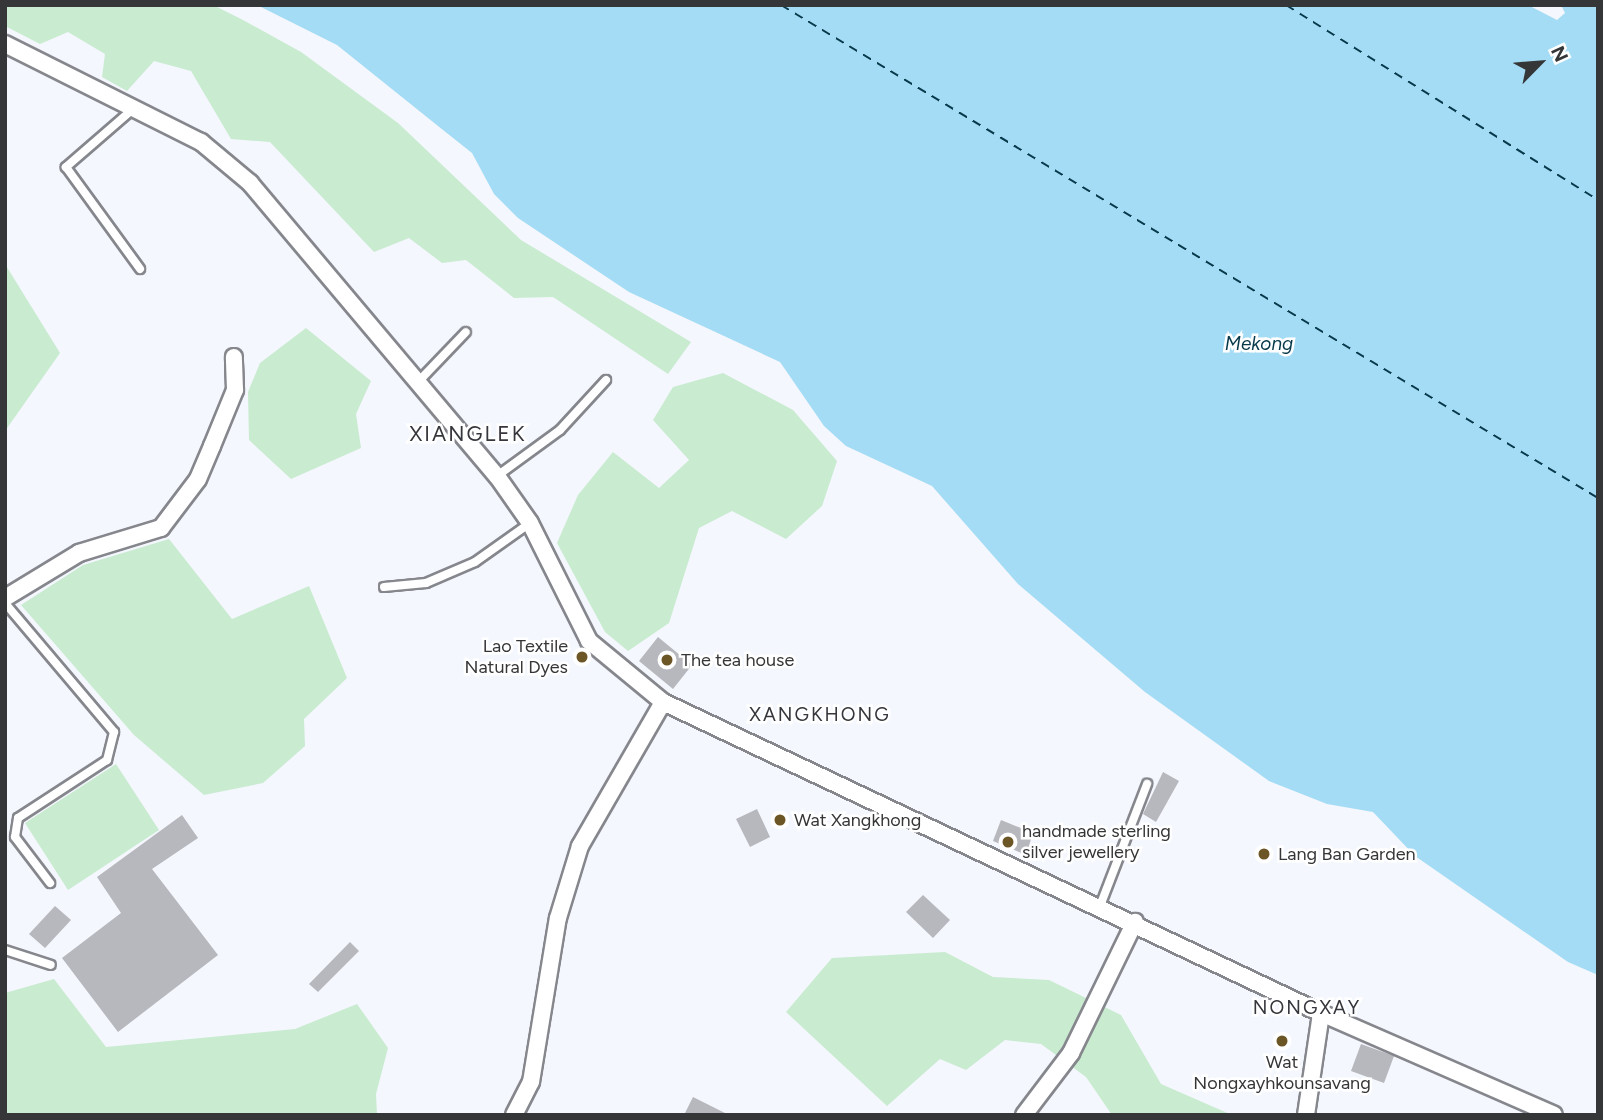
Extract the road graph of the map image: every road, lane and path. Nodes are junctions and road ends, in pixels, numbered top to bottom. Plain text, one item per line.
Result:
1 (5, 44) edge
2 (134, 109) junction
3 (140, 269) dead end
4 (466, 332) dead end
5 (234, 356) dead end
6 (606, 380) dead end
7 (418, 382) junction
8 (497, 476) junction
9 (530, 523) junction
10 (384, 587) dead end
11 (6, 596) edge
12 (663, 702) junction
13 (1147, 784) dead end
14 (50, 883) dead end
15 (1100, 906) junction
16 (1135, 922) junction
17 (7, 954) edge
18 (51, 965) dead end
19 (1321, 1013) junction
20 (514, 1115) edge
21 (1024, 1115) edge
22 (1306, 1115) edge
23 (1554, 1115) edge

1 - 2 street
2 - 3 lane
2 - 7 street
4 - 7 lane
5 - 11 street
6 - 8 lane
7 - 8 street
8 - 9 street
9 - 10 lane
9 - 12 street
11 - 14 lane
12 - 15 street
12 - 20 street
13 - 15 lane
15 - 16 street
16 - 19 street
16 - 21 street
17 - 18 lane
19 - 22 street
19 - 23 street

